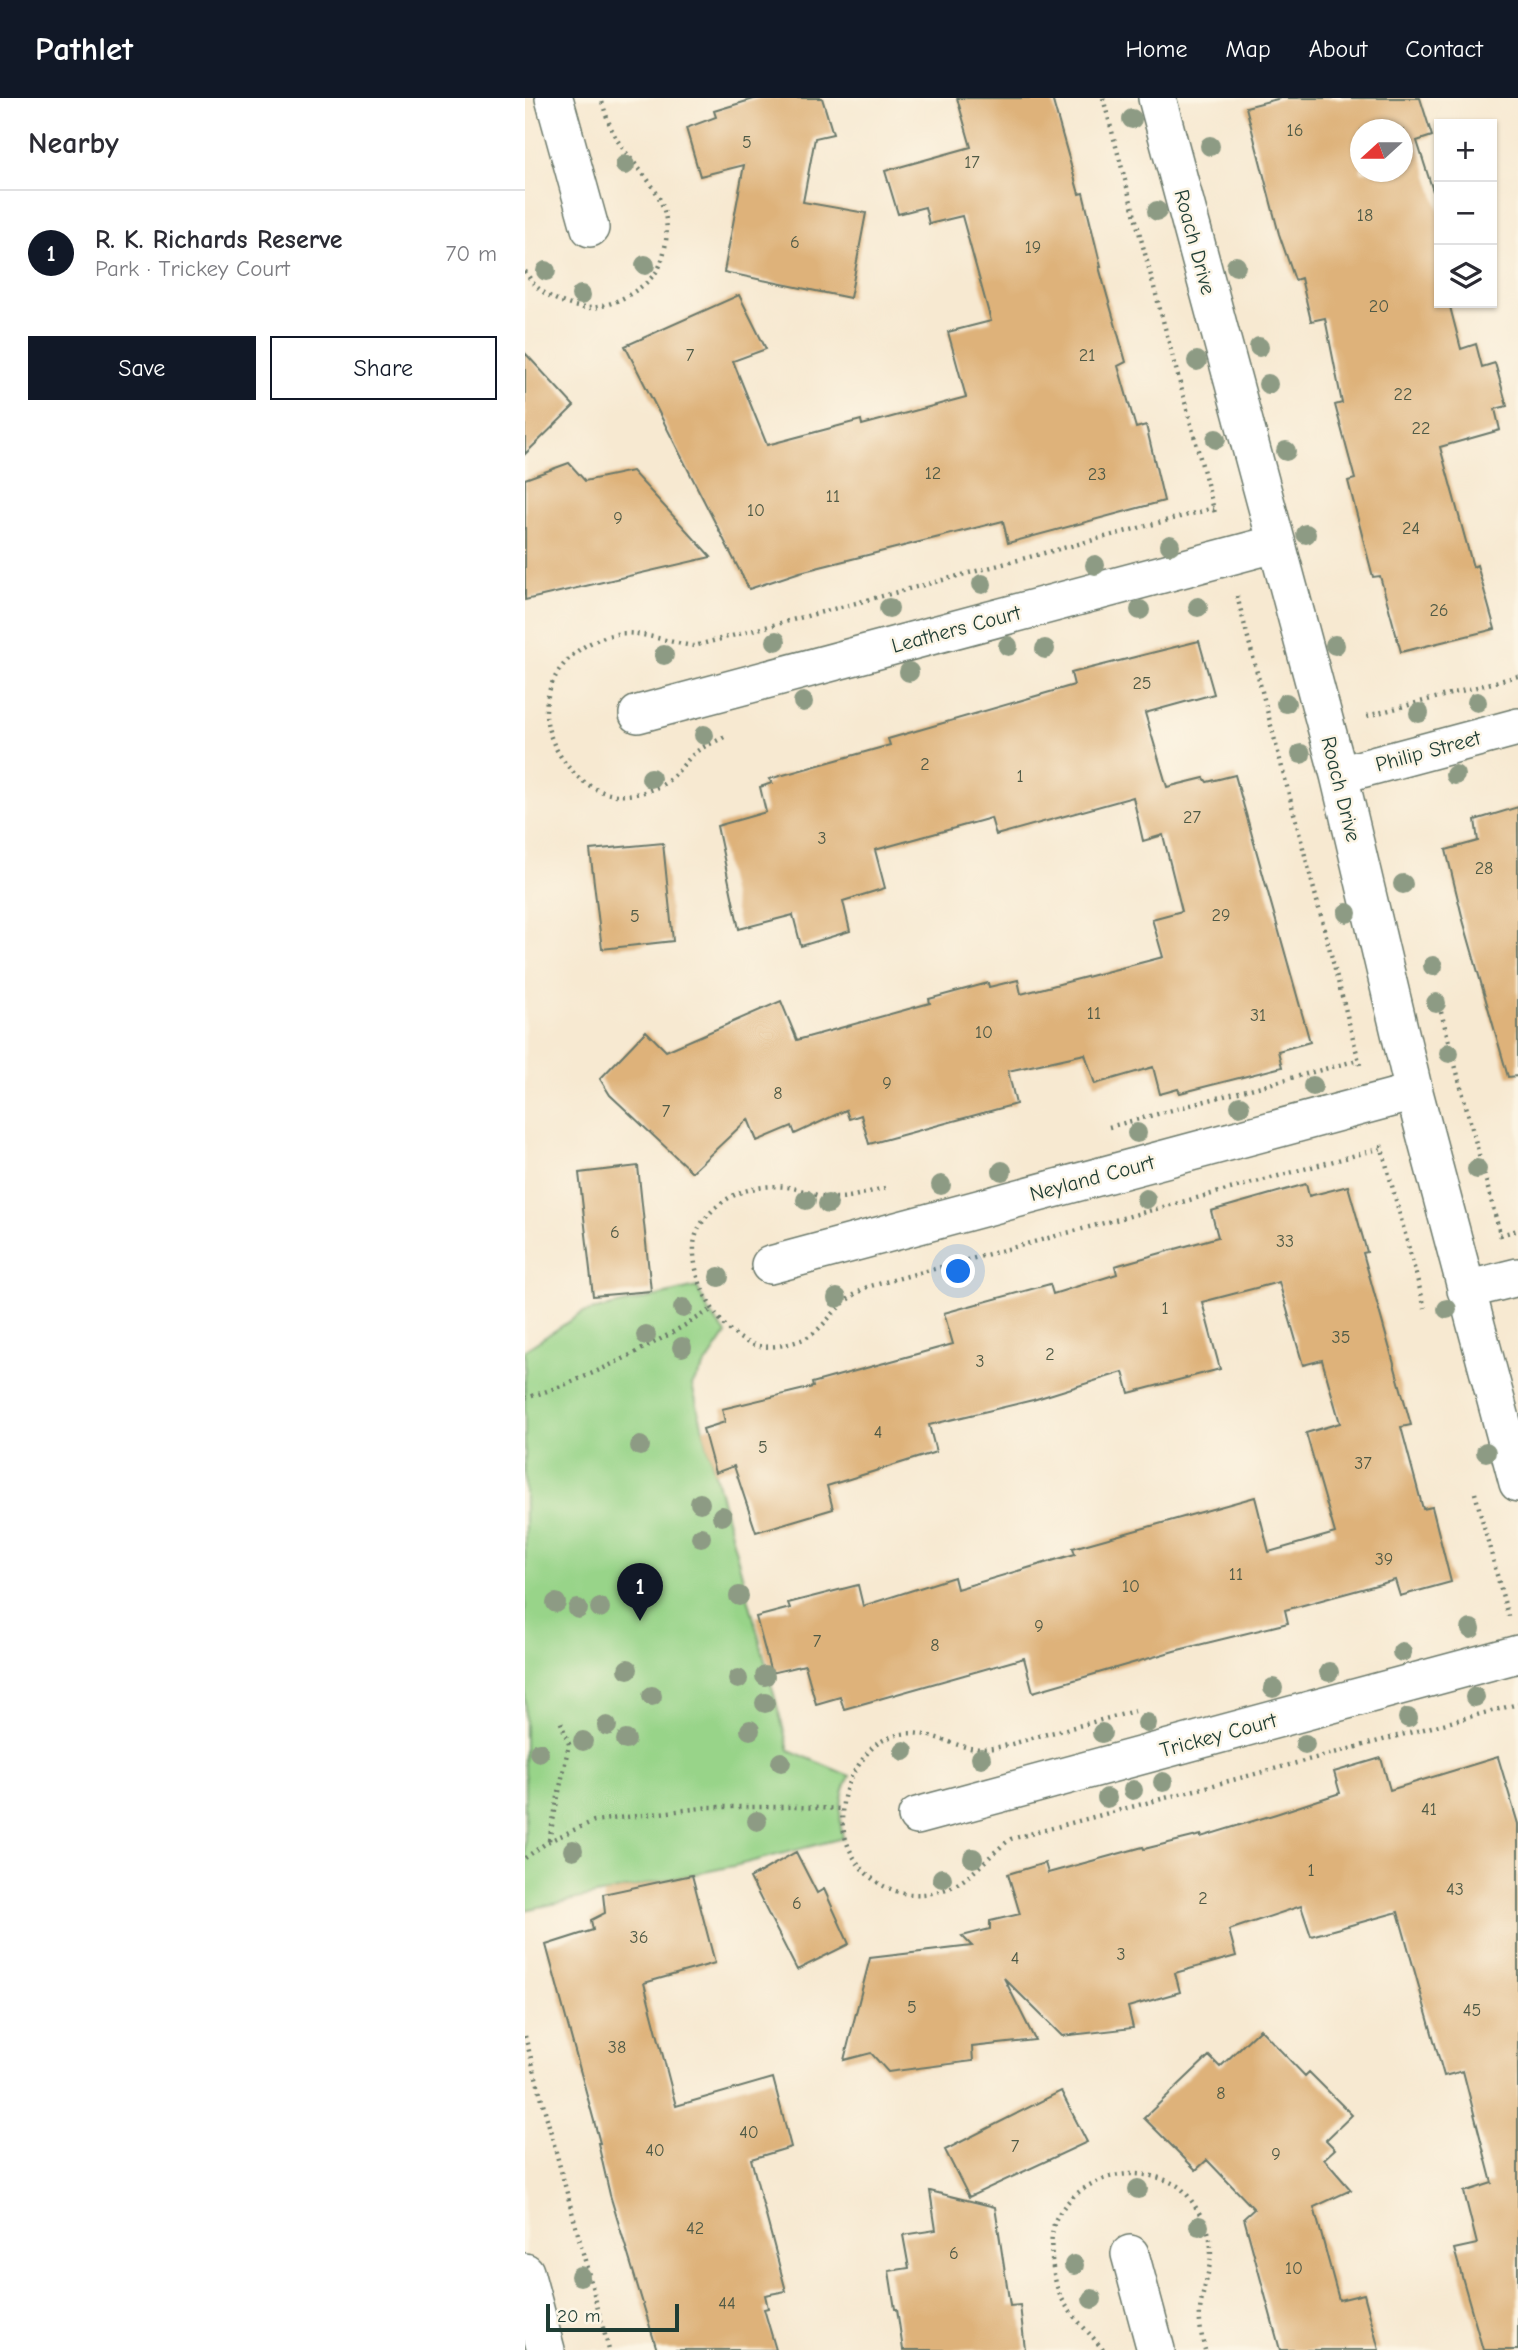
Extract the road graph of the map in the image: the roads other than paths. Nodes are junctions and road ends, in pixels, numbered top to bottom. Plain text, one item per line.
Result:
1 (554, 98) edge
2 (1157, 98) edge
3 (590, 228) dead end
4 (1275, 544) junction
5 (638, 714) dead end
6 (1518, 727) edge
7 (1339, 775) junction
8 (1414, 1092) junction
9 (770, 1265) dead end
10 (1518, 1277) edge
11 (1467, 1290) junction
12 (1518, 1483) edge
13 (1518, 1654) edge
14 (917, 1816) dead end
15 (1130, 2254) dead end
16 (525, 2272) edge
17 (546, 2350) edge
18 (1156, 2350) edge

1 - 3 street
2 - 4 street, Roach Drive
4 - 5 street, Leathers Court
4 - 7 street, Roach Drive
6 - 7 street, Philip Street
7 - 8 street, Roach Drive
8 - 9 street, Neyland Court
8 - 11 street, Roach Drive
10 - 11 street
11 - 12 street, Roach Drive
13 - 14 street, Trickey Court
15 - 18 street
16 - 17 street

